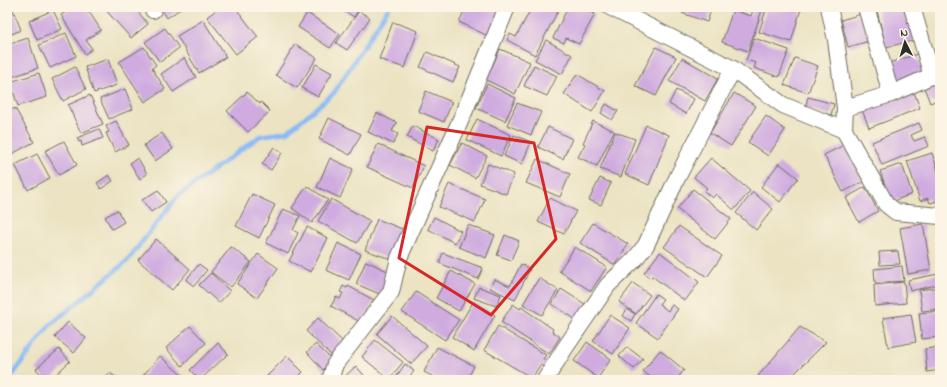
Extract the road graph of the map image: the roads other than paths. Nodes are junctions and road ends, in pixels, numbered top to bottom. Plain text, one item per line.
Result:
1 (508, 7) edge
2 (610, 7) edge
3 (829, 7) edge
4 (866, 7) edge
5 (912, 7) edge
6 (733, 69) junction
7 (936, 74) edge
8 (891, 94) junction
9 (845, 108) junction
10 (844, 130) junction
11 (940, 216) edge
12 (332, 380) edge
13 (544, 380) edge

1 - 12 street
2 - 6 street
3 - 9 street
4 - 8 street
5 - 7 street
6 - 10 street
6 - 13 street
7 - 8 street
8 - 9 street
9 - 10 street
10 - 11 street

